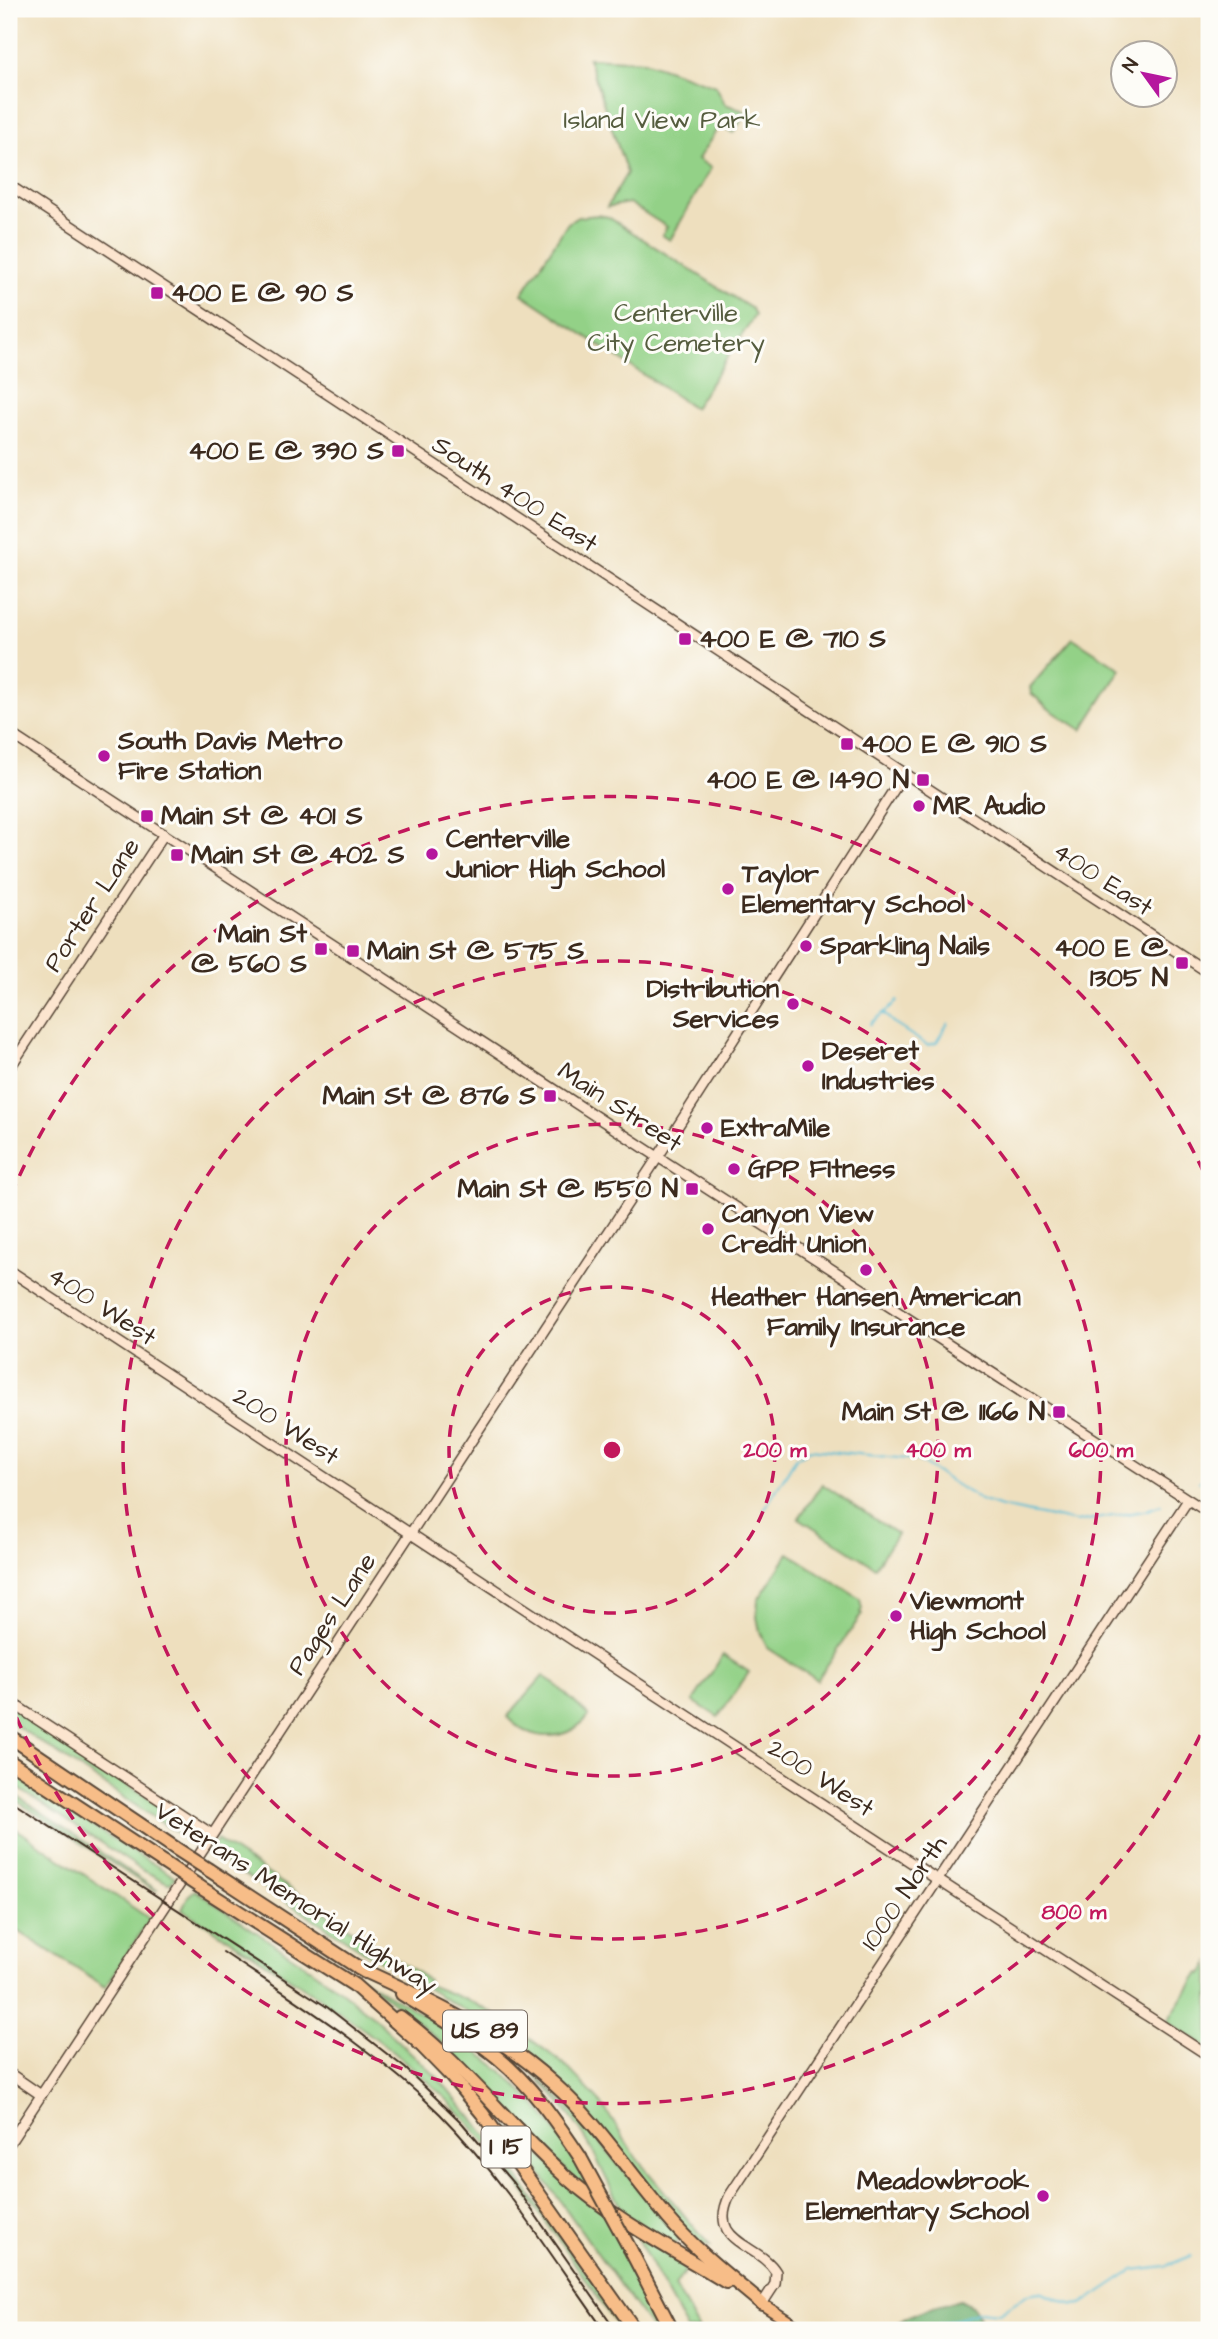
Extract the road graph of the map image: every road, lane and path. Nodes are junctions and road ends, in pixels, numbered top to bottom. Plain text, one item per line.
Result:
1 (9, 185) edge
2 (9, 733) edge
3 (904, 774) junction
4 (164, 834) junction
5 (1209, 973) edge
6 (9, 1069) edge
7 (658, 1157) junction
8 (9, 1270) edge
9 (173, 1377) joint
10 (1188, 1500) junction
11 (1209, 1513) edge
12 (411, 1533) junction
13 (9, 1701) edge
14 (9, 1736) edge
15 (9, 1761) edge
16 (212, 1834) junction
17 (938, 1880) junction
18 (358, 1968) junction
19 (354, 1985) junction
20 (1209, 2056) edge
21 (9, 2073) edge
22 (41, 2095) junction
23 (9, 2144) edge
24 (762, 2304) junction
25 (635, 2330) edge
26 (672, 2330) edge
27 (802, 2330) edge

1 - 3 street, South 400 East
2 - 4 street, Main Street
3 - 5 street, 400 East
3 - 7 street, Pages Lane
4 - 6 street, Porter Lane
4 - 7 street, Main Street
7 - 10 street, Main Street
7 - 12 street, Pages Lane
8 - 9 street, 400 West
9 - 12 street, 200 West
10 - 11 street, Main Street
10 - 17 street, 1000 North
12 - 16 street, Pages Lane
12 - 17 street, 200 West
13 - 16 street
14 - 18 highway, Veterans Memorial Highway / I 15, bridge
15 - 19 highway, Veterans Memorial Highway / I 15, bridge
16 - 22 street, Pages Lane
17 - 20 street, 200 West
17 - 24 street, 1000 North
18 - 24 highway, US 89
18 - 26 highway, Veterans Memorial Highway / I 15, bridge
19 - 24 highway, US 89
19 - 25 highway, Veterans Memorial Highway / I 15
21 - 22 street
22 - 23 street, Pages Lane
24 - 27 main road, US 89

